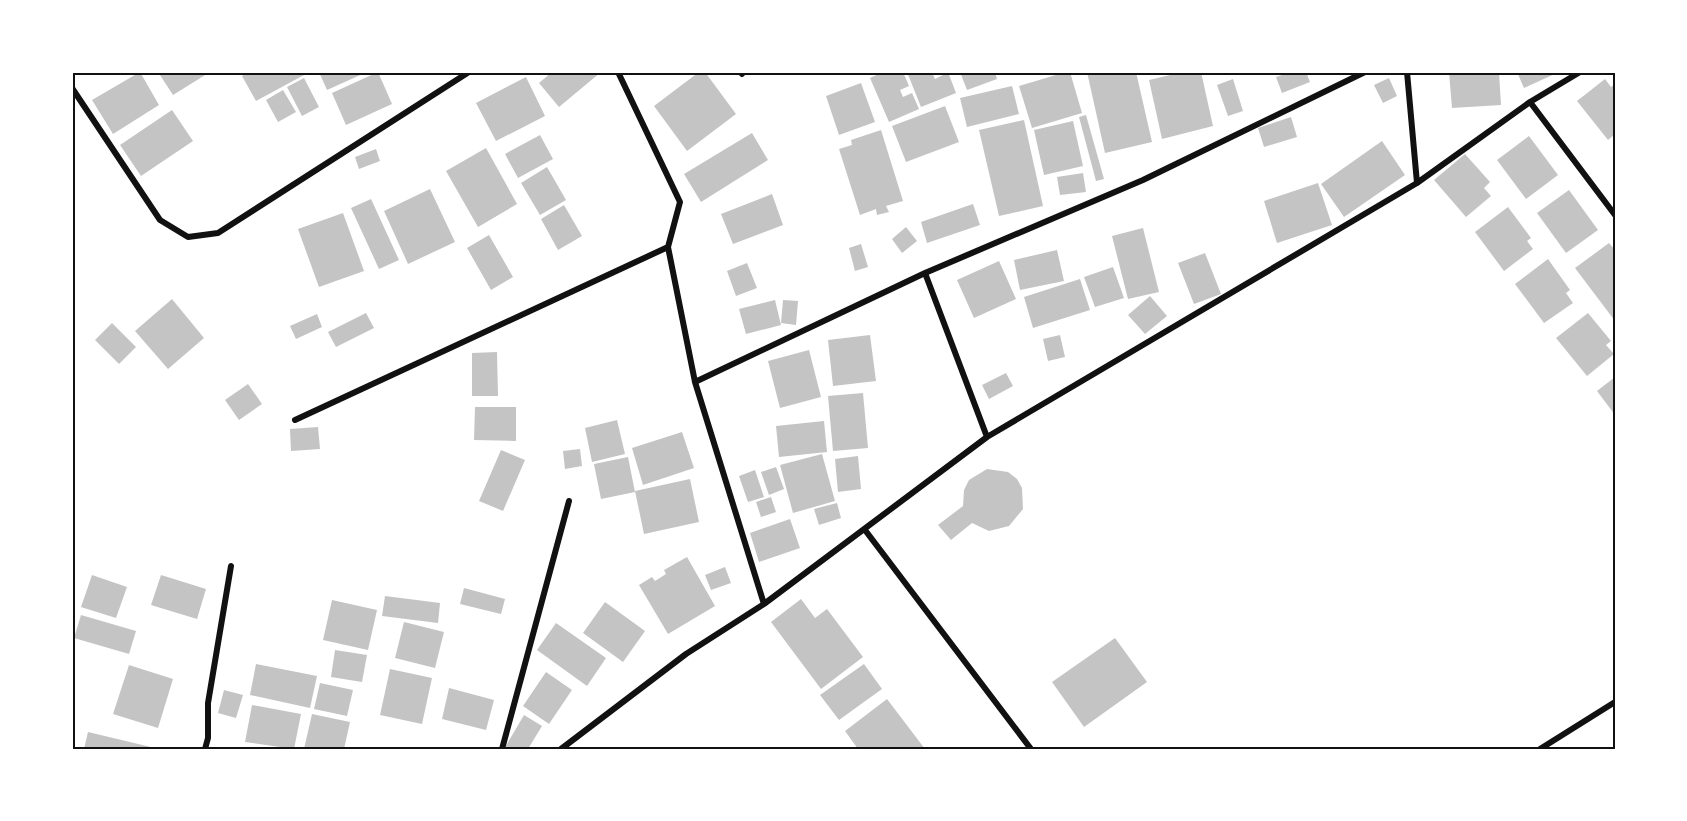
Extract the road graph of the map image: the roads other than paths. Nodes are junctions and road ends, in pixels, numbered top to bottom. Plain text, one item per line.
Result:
1 (469, 72) edge
2 (618, 72) edge
3 (1365, 72) edge
4 (1407, 72) edge
5 (1580, 72) edge
6 (72, 88) edge
7 (1530, 102) junction
8 (1417, 183) junction
9 (1615, 214) edge
10 (668, 247) junction
11 (925, 273) junction
12 (695, 382) junction
13 (295, 420) dead end
14 (987, 437) junction
15 (569, 501) dead end
16 (865, 530) junction
17 (231, 566) dead end
18 (764, 604) junction
19 (1615, 702) edge
20 (204, 749) edge
21 (502, 749) edge
22 (561, 749) edge
23 (1031, 749) edge
24 (1540, 749) edge

1 - 6 street
2 - 10 street
3 - 11 street
4 - 8 street
5 - 7 street
7 - 8 street
7 - 9 street
8 - 14 street
10 - 12 street
10 - 13 street
11 - 12 street
11 - 14 street
12 - 18 street
14 - 16 street
15 - 21 street
16 - 18 street
16 - 23 street
17 - 20 street
18 - 22 street
19 - 24 street

